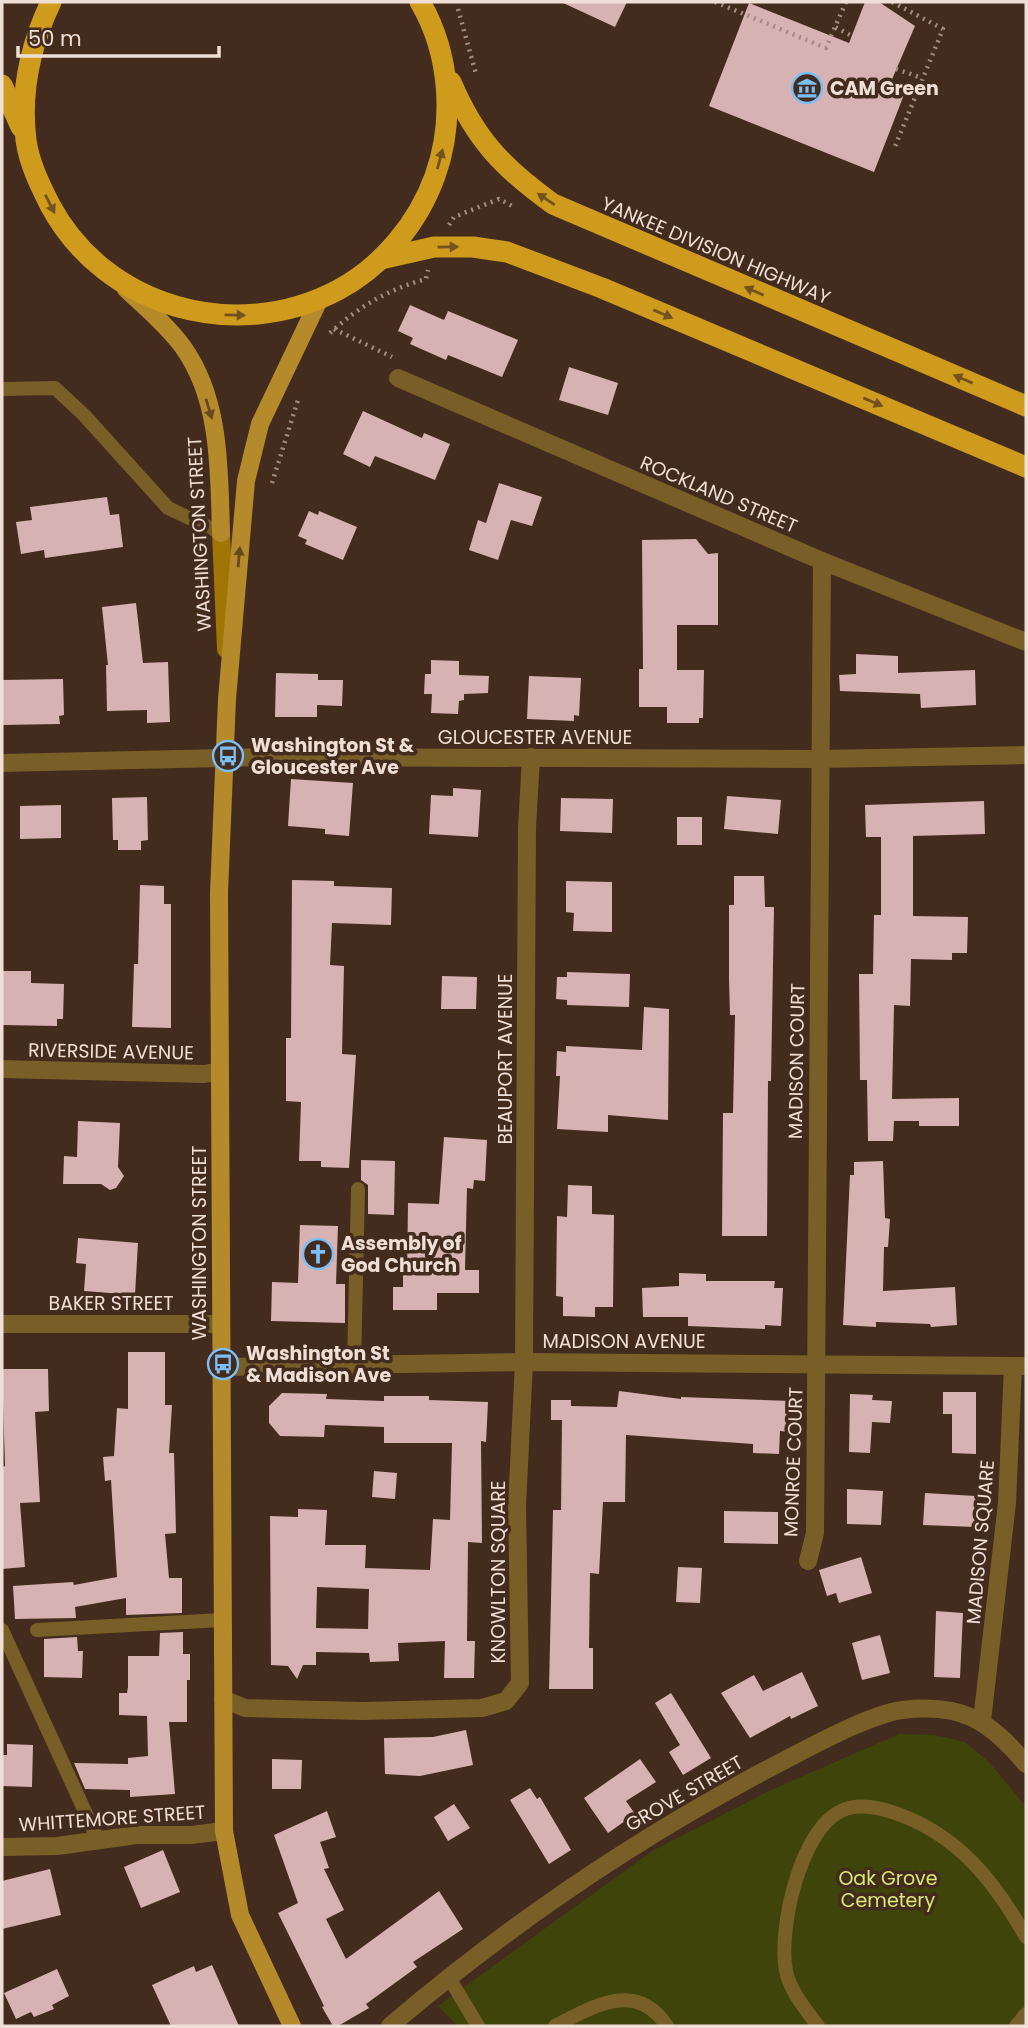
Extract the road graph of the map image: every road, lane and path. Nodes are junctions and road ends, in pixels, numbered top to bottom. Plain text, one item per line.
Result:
1 (51, 2) edge
2 (715, 2) edge
3 (846, 2) edge
4 (892, 2) edge
5 (423, 5) edge
6 (835, 27) junction
7 (852, 36) dead end
8 (444, 68) junction
9 (896, 69) dead end
10 (922, 78) junction
11 (2, 85) edge
12 (26, 140) junction
13 (894, 149) dead end
14 (381, 259) junction
15 (113, 277) junction
16 (319, 300) junction
17 (334, 329) dead end
18 (398, 379) joint
19 (2, 389) edge
20 (1026, 406) edge
21 (1026, 467) edge
22 (221, 533) junction
23 (822, 561) junction
24 (1026, 642) edge
25 (227, 698) junction
26 (1026, 755) edge
27 (531, 757) junction
28 (226, 758) junction
29 (821, 759) junction
30 (2, 763) edge
31 (2, 1069) edge
32 (220, 1071) junction
33 (358, 1189) dead end
34 (2, 1324) edge
35 (220, 1324) junction
36 (524, 1362) junction
37 (354, 1364) junction
38 (817, 1364) junction
39 (1020, 1366) edge
40 (221, 1367) junction
41 (808, 1561) dead end
42 (222, 1620) junction
43 (2, 1630) edge
44 (37, 1630) dead end
45 (222, 1699) junction
46 (982, 1721) junction
47 (1026, 1764) edge
48 (224, 1831) junction
49 (98, 1840) junction
50 (2, 1846) edge
51 (1026, 1937) edge
52 (448, 1976) junction
53 (1026, 2014) edge
54 (292, 2026) edge
55 (390, 2026) edge
56 (478, 2026) edge
57 (555, 2026) edge
58 (667, 2026) edge
59 (818, 2026) edge
60 (1016, 2026) edge

1 - 12 highway
2 - 6 path
3 - 6 path
4 - 10 path
5 - 8 highway
6 - 7 path
14 -> 8 highway
20 -> 8 highway, YANKEE DIVISION HIGHWAY
9 - 10 path
10 - 13 path
11 - 12 highway
12 -> 15 highway
14 - 16 highway
14 -> 21 highway
15 -> 16 highway
15 -> 22 main road, WASHINGTON STREET
25 -> 16 main road, WASHINGTON STREET
17 - 18 path
18 - 23 street, ROCKLAND STREET
19 - 22 lane
22 - 25 main road, WASHINGTON STREET
23 - 24 street, ROCKLAND STREET
23 - 29 street, MADISON COURT
25 - 28 main road, WASHINGTON STREET
26 - 29 street, GLOUCESTER AVENUE
27 - 28 street, GLOUCESTER AVENUE
27 - 29 street, GLOUCESTER AVENUE
27 - 36 street, BEAUPORT AVENUE
28 - 30 street, GLOUCESTER AVENUE
28 - 32 main road, WASHINGTON STREET
29 - 38 street, MADISON COURT
31 - 32 street, RIVERSIDE AVENUE
32 - 35 main road, WASHINGTON STREET
33 - 37 lane
34 - 35 street, BAKER STREET
35 - 40 main road, WASHINGTON STREET
36 - 37 street, MADISON AVENUE
36 - 38 street, MADISON AVENUE
36 - 45 street, KNOWLTON SQUARE
37 - 40 street, MADISON AVENUE
38 - 39 street, MADISON AVENUE
38 - 41 street, MONROE COURT
39 - 46 street, MADISON SQUARE
40 - 42 main road, WASHINGTON STREET
42 - 44 lane
42 - 45 main road, WASHINGTON STREET
43 - 49 lane
45 - 48 main road, WASHINGTON STREET
46 - 47 street, GROVE STREET
46 - 52 street, GROVE STREET
48 - 49 street, WHITTEMORE STREET
48 - 54 main road, WASHINGTON STREET
49 - 50 street, WHITTEMORE STREET
51 - 59 lane
52 - 55 street, GROVE STREET
52 - 56 lane
53 - 60 lane
57 - 58 lane

